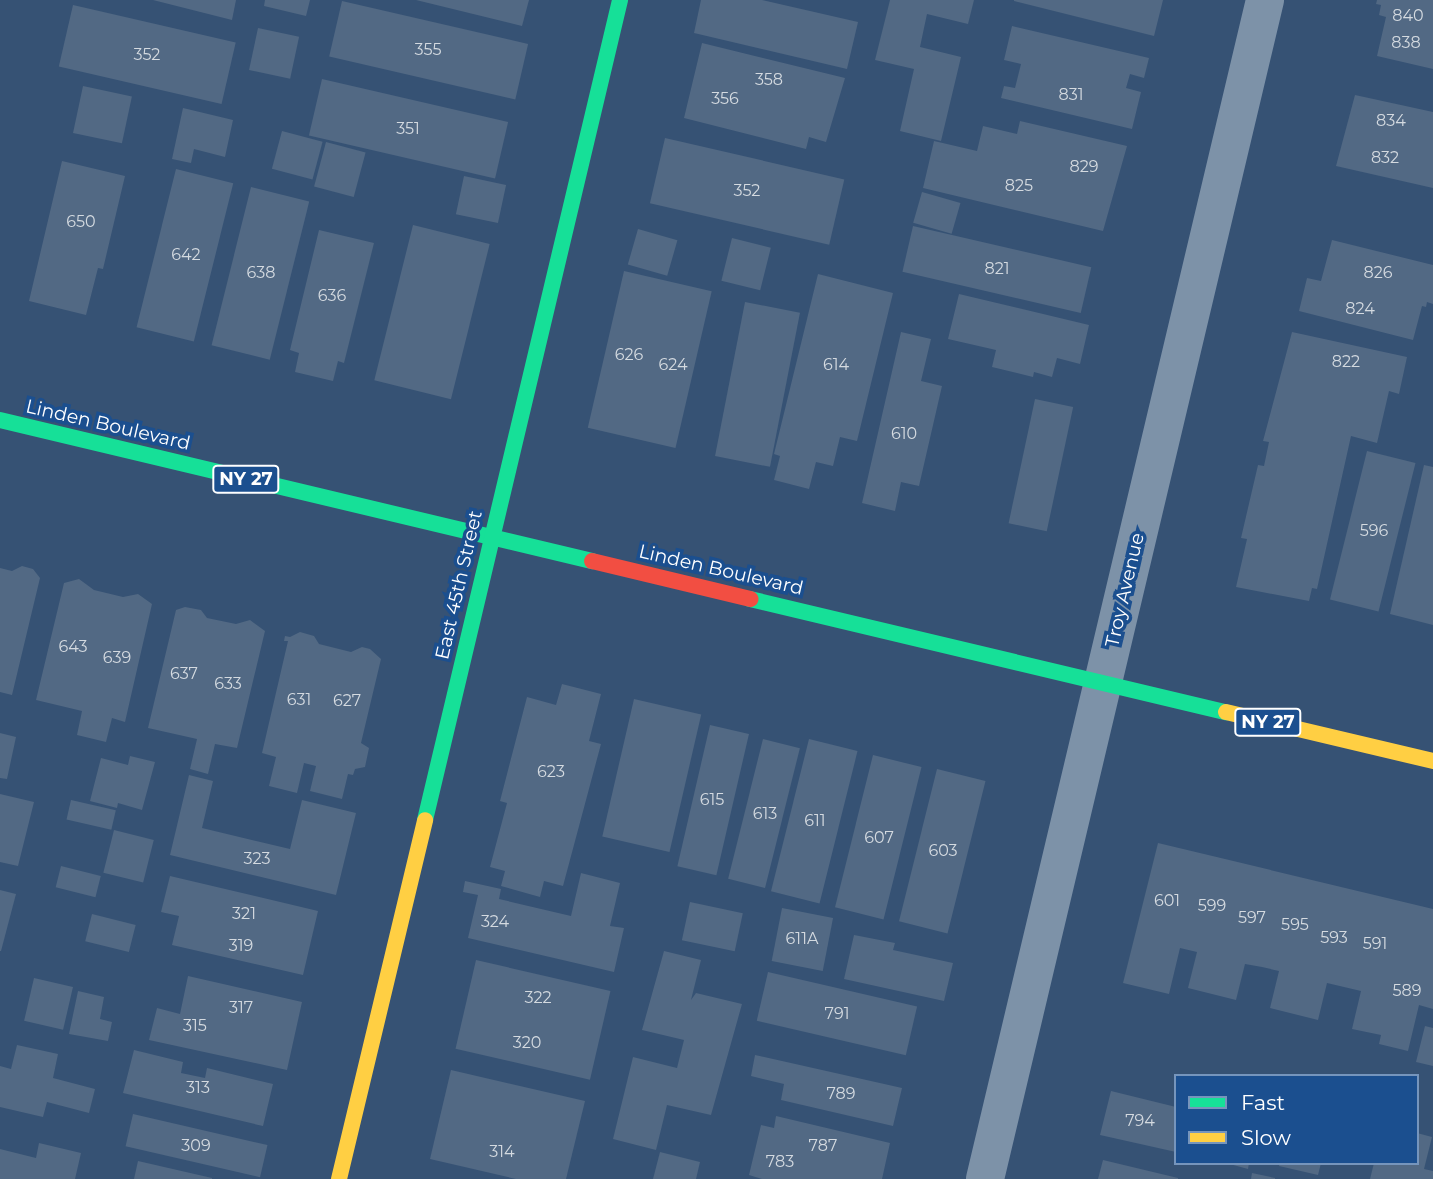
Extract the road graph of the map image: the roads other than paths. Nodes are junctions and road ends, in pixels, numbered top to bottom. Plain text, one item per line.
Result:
1 (620, 0) edge
2 (1265, 0) edge
3 (0, 421) edge
4 (492, 537) junction
5 (1103, 682) junction
6 (1433, 761) edge
7 (339, 1179) edge
8 (985, 1179) edge

1 - 4 main road, East 45th Street
2 - 5 street, Troy Avenue
3 - 4 main road, Linden Boulevard / NY 27
4 - 5 main road, Linden Boulevard / NY 27
4 - 7 main road, East 45th Street
5 - 6 main road, Linden Boulevard / NY 27
5 - 8 street, Troy Avenue

